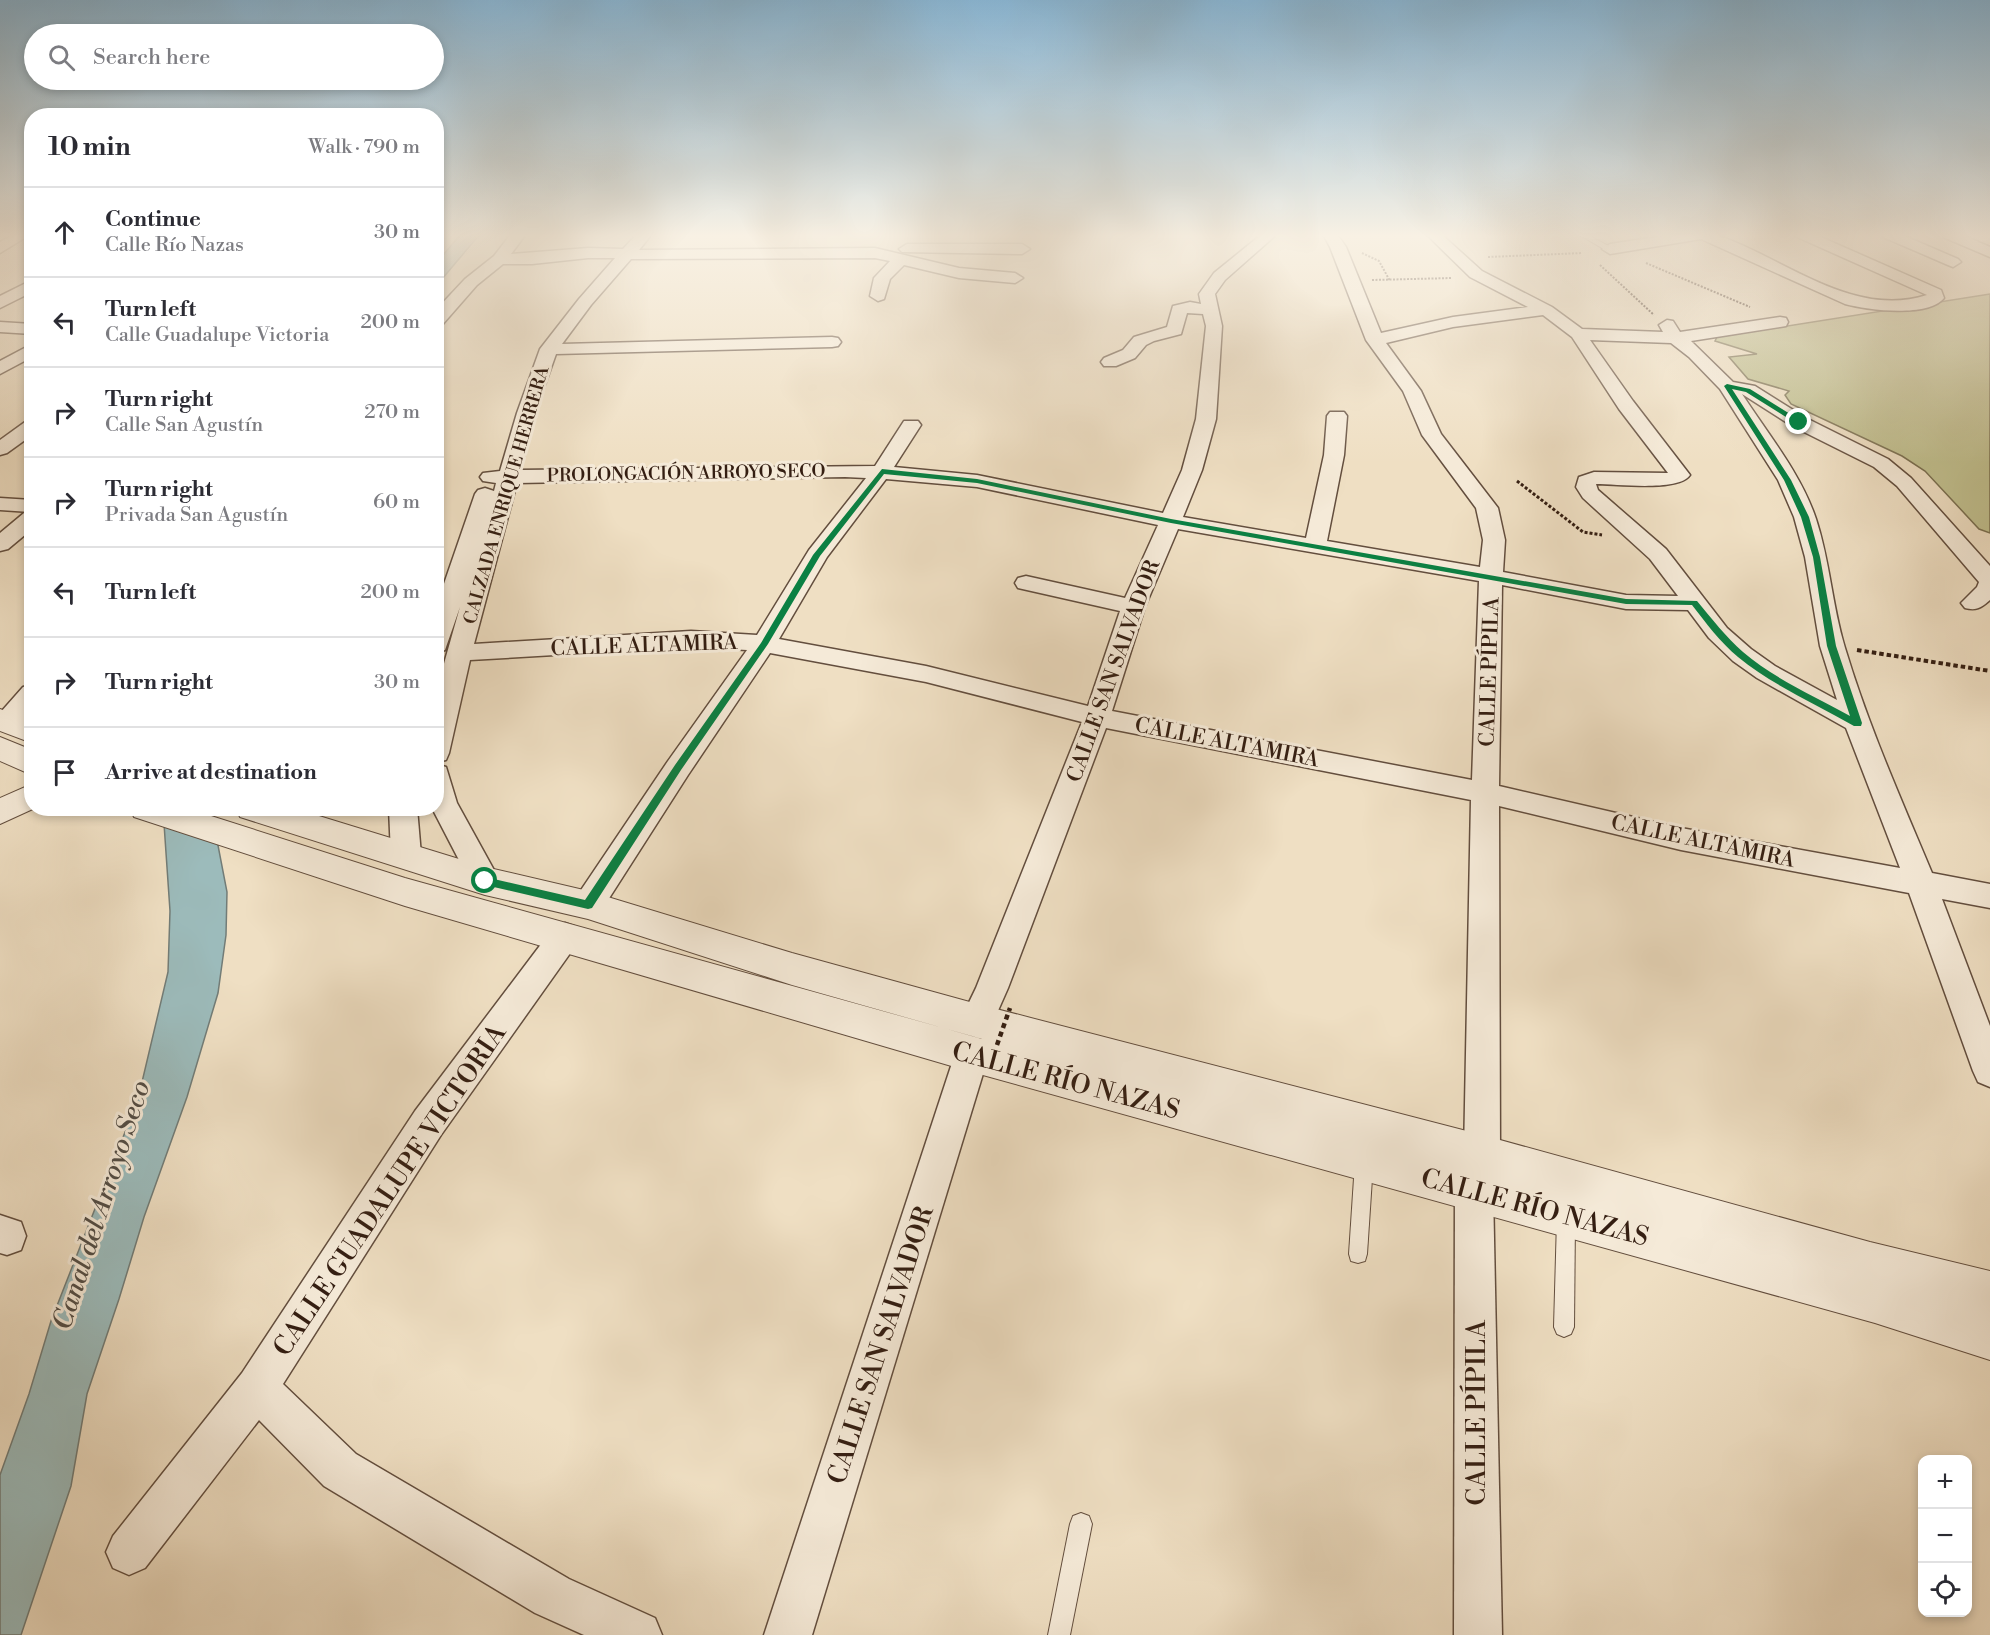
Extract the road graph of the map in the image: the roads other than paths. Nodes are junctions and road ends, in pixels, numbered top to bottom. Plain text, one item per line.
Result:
1 (568, 310) edge
2 (579, 310) edge
3 (1179, 310) edge
4 (1210, 310) edge
5 (1362, 310) edge
6 (1544, 310) edge
7 (1546, 310) edge
8 (1780, 322) road end
9 (0, 327) edge
10 (24, 328) edge
11 (1671, 332) junction
12 (1578, 334) junction
13 (1375, 340) junction
14 (832, 342) dead end
15 (549, 349) junction
16 (24, 354) edge
17 (1117, 359) dead end
18 (0, 369) edge
19 (1727, 386) junction
20 (1337, 416) dead end
21 (911, 425) dead end
22 (24, 432) edge
23 (0, 449) edge
24 (882, 471) junction
25 (499, 477) junction
26 (0, 504) edge
27 (24, 506) edge
28 (1171, 521) junction
29 (24, 524) edge
30 (0, 543) edge
31 (1315, 547) junction
32 (1491, 576) junction
33 (1990, 581) edge
34 (1026, 583) dead end
35 (1694, 603) junction
36 (1973, 603) dead end
37 (1133, 607) junction
38 (764, 644) junction
39 (448, 649) edge
40 (444, 687) edge
41 (24, 705) edge
42 (1097, 717) junction
43 (1857, 723) junction
44 (8, 730) edge
45 (24, 753) edge
46 (1485, 793) junction
47 (24, 800) edge
48 (444, 804) edge
49 (0, 812) edge
50 (184, 816) edge
51 (265, 816) edge
52 (404, 816) edge
53 (307, 842) junction
54 (406, 855) junction
55 (485, 881) junction
56 (1921, 884) junction
57 (1990, 896) edge
58 (577, 921) junction
59 (987, 1036) junction
60 (1990, 1071) edge
61 (1365, 1160) junction
62 (1478, 1172) junction
63 (1566, 1215) junction
64 (1358, 1254) dead end
65 (1990, 1294) edge
66 (1564, 1328) dead end
67 (1990, 1336) edge
68 (256, 1388) junction
69 (1081, 1524) dead end
70 (129, 1552) dead end
71 (638, 1635) edge
72 (788, 1635) edge
73 (1059, 1635) edge
74 (1478, 1635) edge

1 - 25 street, CALZADA ENRIQUE HERRERA
2 - 15 street, CALZADA ENRIQUE HERRERA
3 - 17 street
4 - 28 street, CALLE SAN SALVADOR
5 - 13 street, CALLE PÍPILA
6 - 13 street
7 - 12 street
8 - 11 street
9 - 10 street
11 - 12 street
11 - 19 street
12 - 35 street
13 - 32 street, CALLE PÍPILA
14 - 15 street
15 - 25 street, CALZADA ENRIQUE HERRERA
16 - 18 street
19 - 33 street
19 - 43 street
20 - 31 street
21 - 24 street, CALLE GUADALUPE VICTORIA
22 - 23 street
24 - 25 street, PROLONGACIÓN ARROYO SECO
24 - 28 street, PROLONGACIÓN ARROYO SECO
24 - 38 street, CALLE GUADALUPE VICTORIA
25 - 39 street, CALZADA ENRIQUE HERRERA
26 - 27 street
28 - 31 street, PROLONGACIÓN ARROYO SECO
28 - 37 street, CALLE SAN SALVADOR
29 - 30 street
31 - 32 street, PROLONGACIÓN ARROYO SECO
32 - 35 street, PROLONGACIÓN ARROYO SECO
32 - 46 street, CALLE PÍPILA
33 - 36 street
34 - 37 street
35 - 43 street
37 - 42 street, CALLE SAN SALVADOR
38 - 39 street, CALLE ALTAMIRA
38 - 42 street, CALLE ALTAMIRA
38 - 58 street, CALLE GUADALUPE VICTORIA
39 - 40 street, CALZADA ENRIQUE HERRERA
41 - 44 street
42 - 46 street, CALLE ALTAMIRA
42 - 59 street, CALLE SAN SALVADOR
43 - 56 street
44 - 45 street
46 - 56 street, CALLE ALTAMIRA
46 - 62 street, CALLE PÍPILA
47 - 49 street
48 - 55 street
50 - 53 street, CALLE RÍO NAZAS
51 - 53 street, CALLE RÍO NAZAS
52 - 54 street
53 - 54 street, CALLE RÍO NAZAS
53 - 58 street, CALLE RÍO NAZAS
54 - 55 street, CALLE RÍO NAZAS
55 - 58 street, CALLE RÍO NAZAS
56 - 57 street, CALLE ALTAMIRA
56 - 60 street
58 - 59 street, CALLE RÍO NAZAS
58 - 68 street, CALLE GUADALUPE VICTORIA
59 - 61 street, CALLE RÍO NAZAS
59 - 62 street, CALLE RÍO NAZAS
59 - 72 street, CALLE SAN SALVADOR
61 - 62 street, CALLE RÍO NAZAS
61 - 64 lane
62 - 63 street, CALLE RÍO NAZAS
62 - 65 street, CALLE RÍO NAZAS
62 - 74 street, CALLE PÍPILA
63 - 66 lane
63 - 67 street, CALLE RÍO NAZAS
68 - 70 street, CALLE GUADALUPE VICTORIA
68 - 71 street
69 - 73 lane

